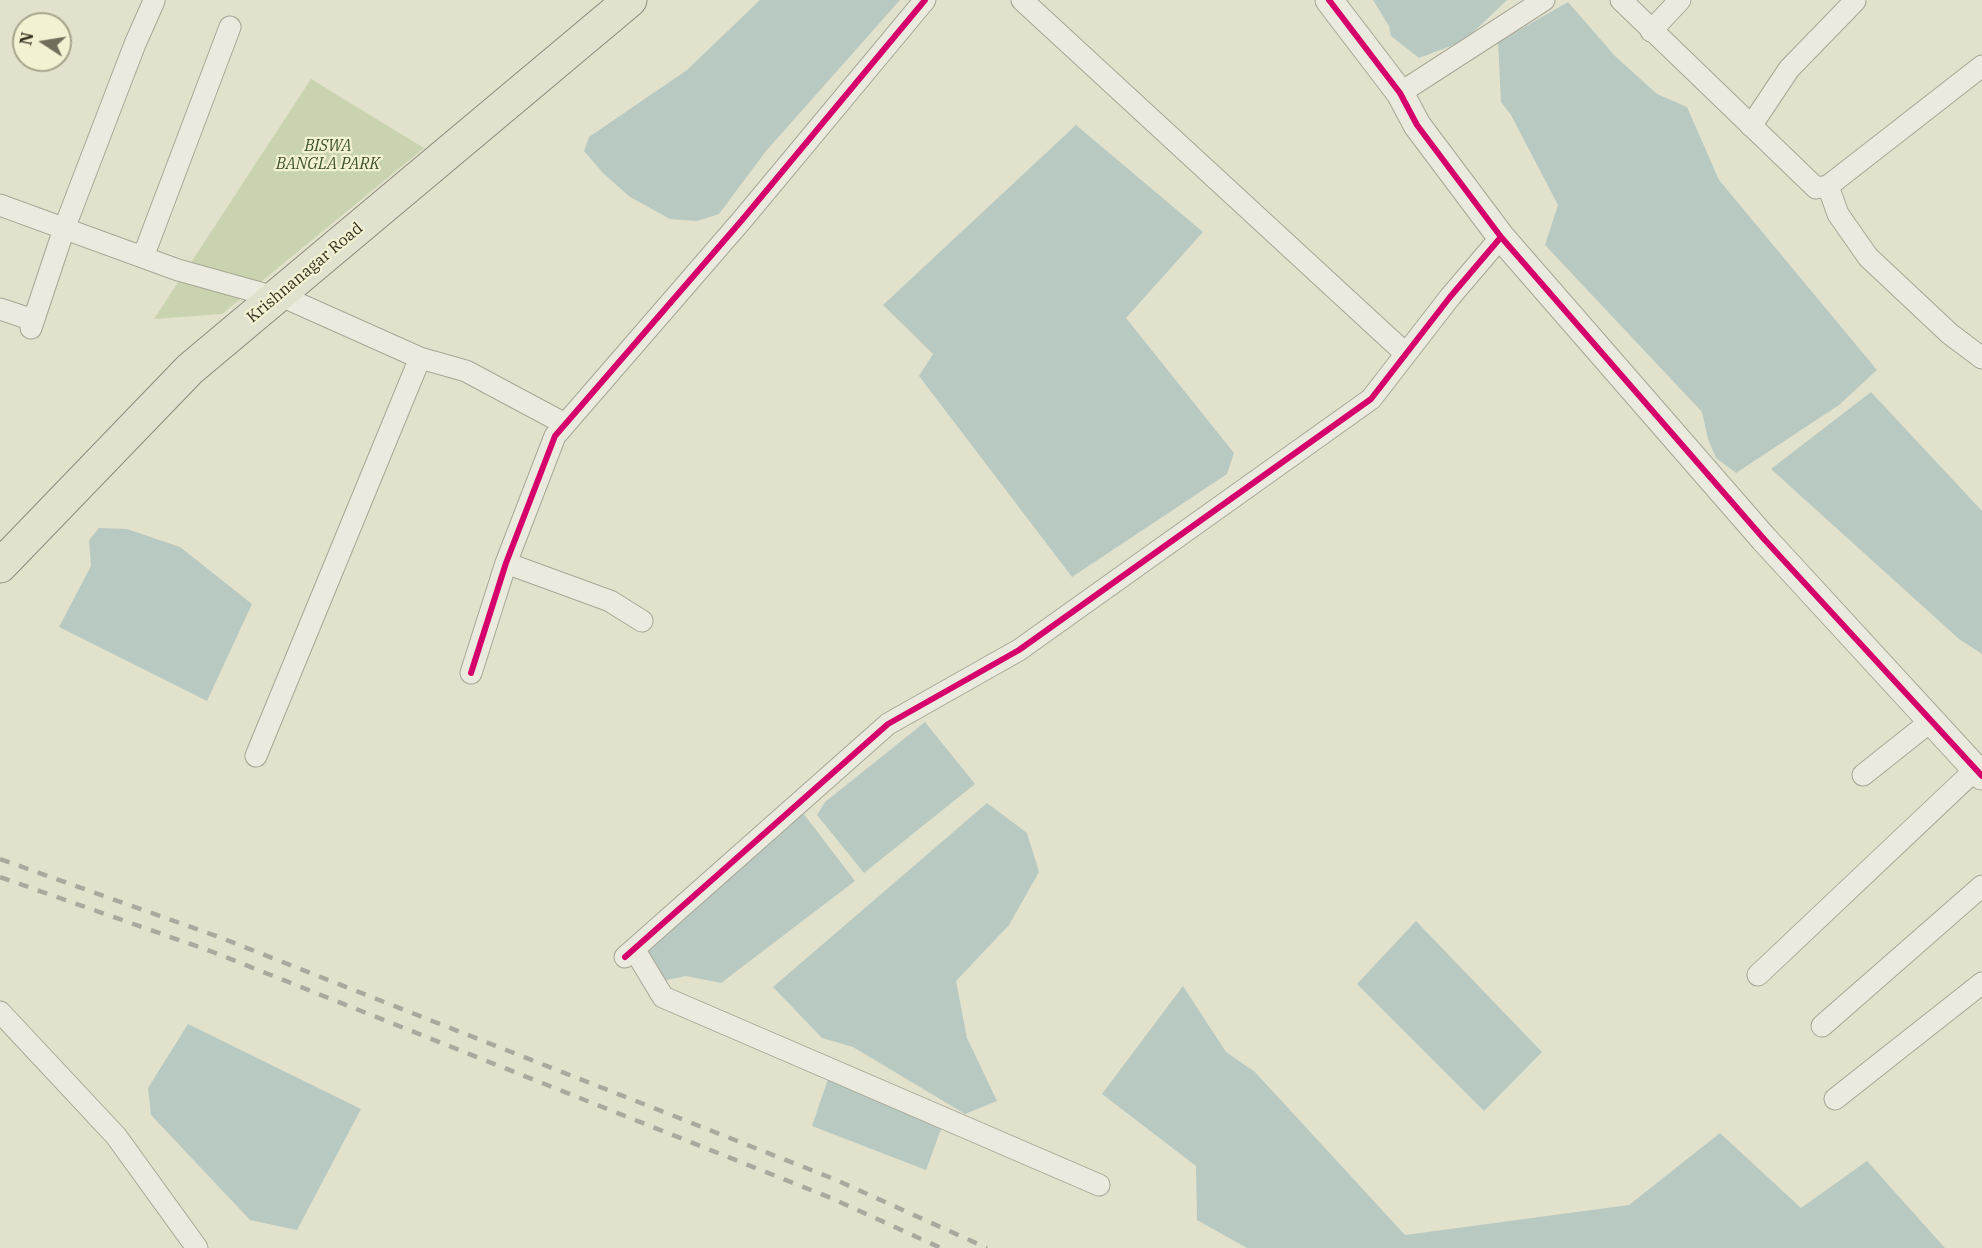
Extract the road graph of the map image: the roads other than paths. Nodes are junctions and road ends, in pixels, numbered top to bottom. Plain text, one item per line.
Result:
1 (630, 0) edge
2 (925, 0) edge
3 (1329, 0) edge
4 (1544, 0) edge
5 (1621, 0) edge
6 (1680, 0) edge
7 (1855, 1) edge
8 (154, 2) dead end
9 (1033, 4) edge
10 (230, 27) dead end
11 (1651, 30) junction
12 (1982, 66) edge
13 (1400, 93) junction
14 (1751, 126) junction
15 (1828, 186) junction
16 (0, 205) edge
17 (64, 229) junction
18 (1502, 237) junction
19 (143, 257) junction
20 (275, 297) junction
21 (0, 309) edge
22 (1406, 354) junction
23 (420, 358) junction
24 (1982, 358) edge
25 (565, 424) junction
26 (506, 563) junction
27 (0, 566) edge
28 (642, 621) dead end
29 (471, 673) dead end
30 (1931, 721) junction
31 (256, 756) dead end
32 (1979, 773) edge
33 (1863, 775) dead end
34 (1982, 886) edge
35 (1758, 975) dead end
36 (1982, 983) edge
37 (0, 1012) edge
38 (1822, 1026) dead end
39 (1834, 1100) dead end
40 (1099, 1185) dead end
41 (197, 1248) edge

1 - 20 main road, Krishnanagar Road
2 - 25 street
3 - 13 street
4 - 13 street
5 - 11 street
6 - 11 street
7 - 14 street
8 - 17 street
9 - 22 street
10 - 19 street
11 - 14 street
12 - 15 street
13 - 18 street
14 - 15 street
15 - 24 street
16 - 17 street
17 - 19 street
17 - 21 street
18 - 22 street
18 - 30 street
19 - 20 street
20 - 23 street
20 - 27 main road, Krishnanagar Road
22 - 40 street
23 - 25 street
23 - 31 street
25 - 26 street
26 - 28 street
26 - 29 street
30 - 32 street
30 - 33 street
32 - 35 street
34 - 38 street
36 - 39 street
37 - 41 street

